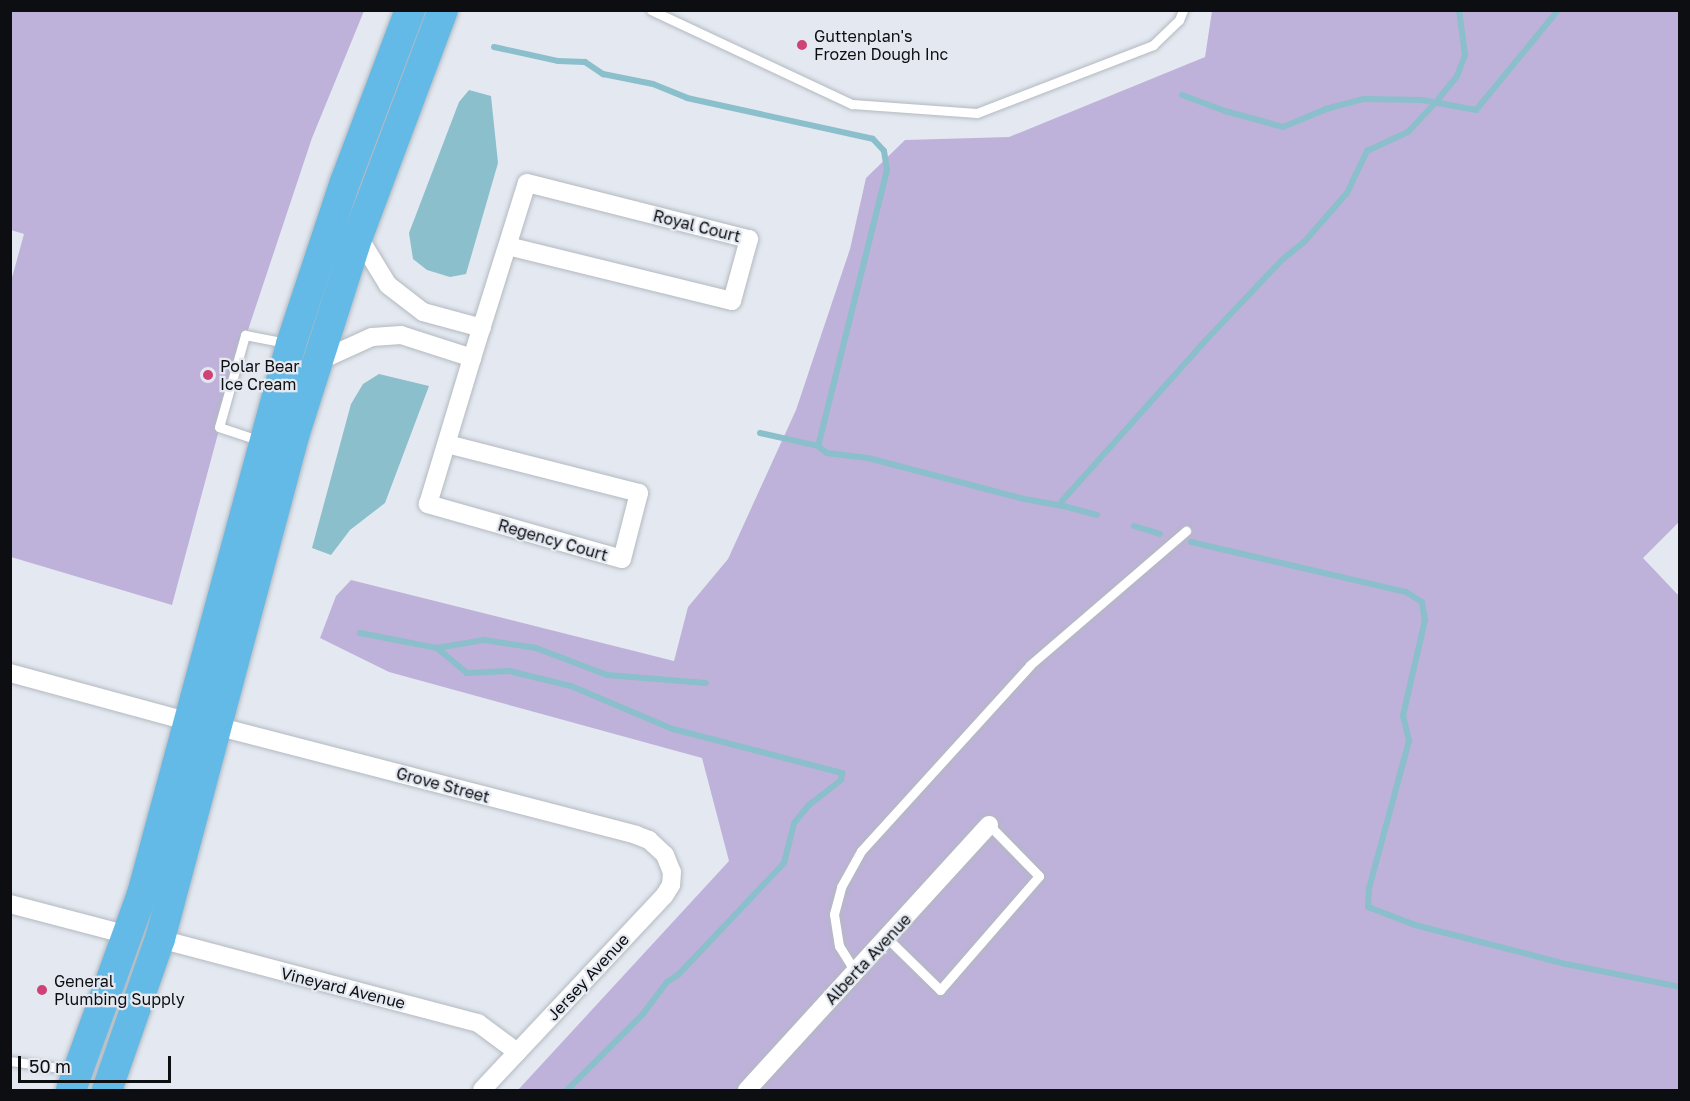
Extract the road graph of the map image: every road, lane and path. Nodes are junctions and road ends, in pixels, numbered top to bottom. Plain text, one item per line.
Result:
1 (410, 10) edge
2 (443, 10) edge
3 (651, 10) edge
4 (1183, 10) edge
5 (357, 236) junction
6 (508, 246) junction
7 (482, 328) junction
8 (291, 344) junction
9 (472, 358) junction
10 (319, 361) junction
11 (263, 442) junction
12 (447, 444) junction
13 (1186, 531) dead end
14 (10, 673) edge
15 (202, 723) junction
16 (988, 825) joint
17 (665, 855) joint
18 (10, 904) edge
19 (128, 935) junction
20 (160, 939) junction
21 (888, 939) junction
22 (856, 973) junction
23 (517, 1052) junction
24 (10, 1061) edge
25 (74, 1081) edge
26 (107, 1090) edge
27 (482, 1090) edge
28 (747, 1090) edge

1 - 8 highway
2 - 5 highway
3 - 4 lane
5 - 7 street
5 - 10 highway
6 - 6 street, Royal Court
6 - 7 street, Royal Court
7 - 9 street, Regency Court
8 - 11 highway
8 - 11 lane
9 - 10 street
9 - 12 street, Regency Court
10 - 15 highway
11 - 15 highway
12 - 12 street, Regency Court
13 - 22 lane
14 - 15 street, Grove Street
15 - 17 street, Grove Street
15 - 19 highway
15 - 20 highway
16 - 21 street, Alberta Avenue
16 - 21 lane
17 - 23 street, Jersey Avenue
18 - 19 street
19 - 25 highway
20 - 23 street, Vineyard Avenue
20 - 26 highway
21 - 22 street, Alberta Avenue
22 - 28 street, Alberta Avenue
23 - 27 street, Jersey Avenue
24 - 25 lane

